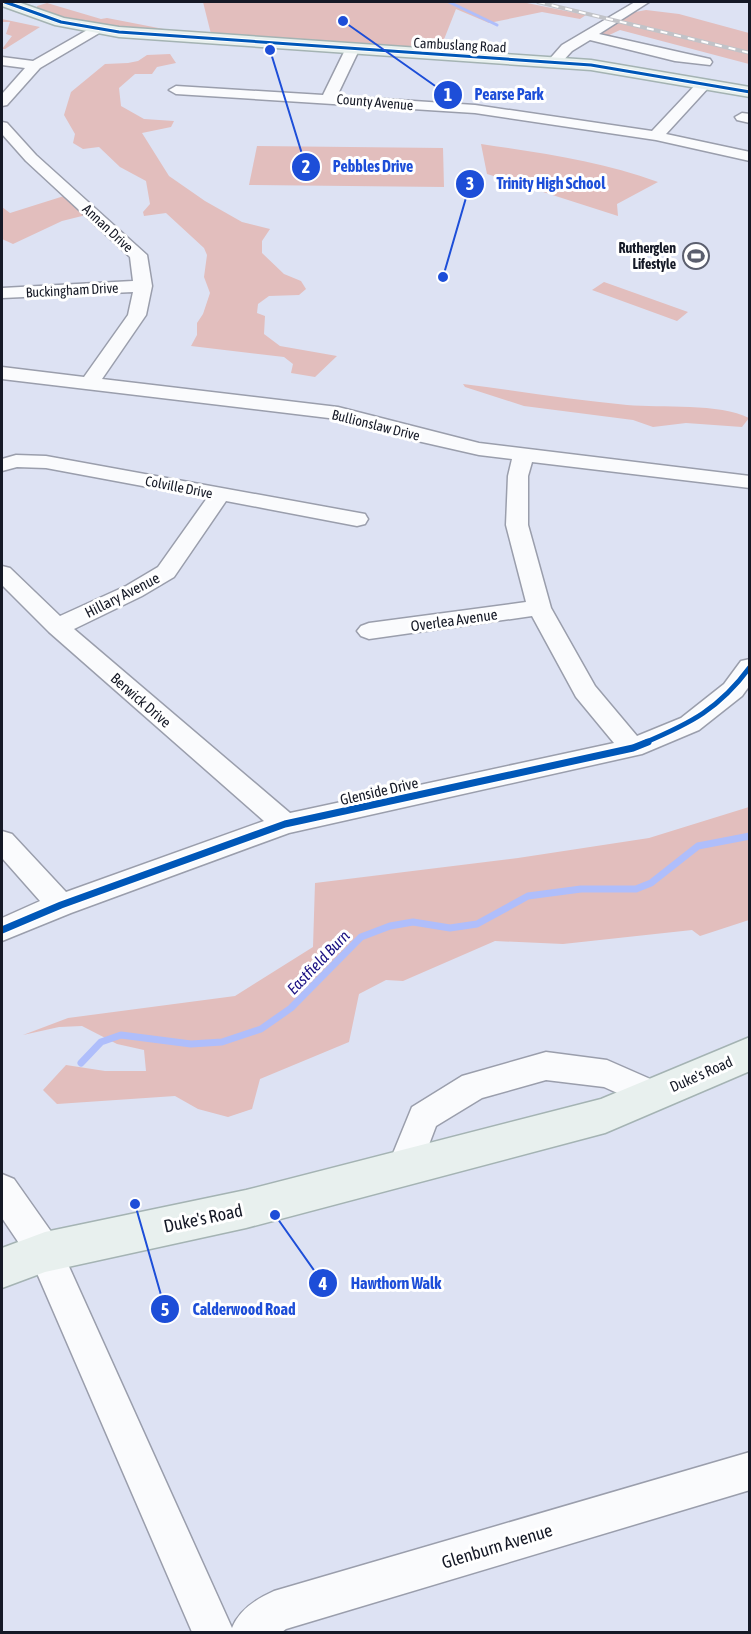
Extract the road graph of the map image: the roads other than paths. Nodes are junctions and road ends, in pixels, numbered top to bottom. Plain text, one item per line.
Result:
1 (5, 2) edge
2 (628, 2) edge
3 (643, 2) edge
4 (2, 15) edge
5 (93, 31) junction
6 (586, 35) junction
7 (352, 51) junction
8 (2, 61) edge
9 (705, 62) dead end
10 (545, 64) junction
11 (36, 65) junction
12 (704, 84) junction
13 (176, 90) dead end
14 (750, 93) edge
15 (329, 98) junction
16 (2, 102) edge
17 (2, 126) edge
18 (656, 136) junction
19 (750, 157) edge
20 (143, 286) junction
21 (2, 293) edge
22 (2, 373) edge
23 (90, 382) junction
24 (523, 454) junction
25 (2, 465) edge
26 (750, 482) edge
27 (220, 495) junction
28 (357, 519) dead end
29 (2, 573) edge
30 (539, 608) junction
31 (57, 627) junction
32 (369, 631) dead end
33 (750, 667) edge
34 (633, 748) junction
35 (285, 824) junction
36 (2, 841) edge
37 (61, 905) junction
38 (2, 930) edge
39 (750, 1053) edge
40 (653, 1095) junction
41 (404, 1168) junction
42 (2, 1190) edge
43 (45, 1252) junction
44 (2, 1268) edge
45 (750, 1471) edge
46 (213, 1632) edge
47 (251, 1632) edge

1 - 5 main road
2 - 10 street
3 - 6 street
4 - 5 main road
5 - 7 main road
5 - 11 street
6 - 9 street
6 - 10 street
7 - 10 main road
7 - 15 street
8 - 11 street
10 - 12 main road
11 - 16 street
12 - 14 main road
12 - 18 street
13 - 15 street, County Avenue
15 - 18 street, County Avenue
17 - 20 street, Annan Drive
18 - 19 street, County Avenue
20 - 21 street, Buckingham Drive
20 - 23 street, Annan Drive
22 - 23 street, Bullionslaw Drive
23 - 24 street, Bullionslaw Drive
24 - 26 street, Bullionslaw Drive
24 - 30 street
25 - 27 street, Colville Drive
27 - 28 street, Colville Drive
27 - 31 street, Hillary Avenue
29 - 31 street, Berwick Drive
30 - 32 street, Overlea Avenue
30 - 34 street
31 - 35 street, Berwick Drive
33 - 34 street, Glenside Drive
34 - 35 street, Glenside Drive
35 - 37 street, Glenside Drive
36 - 37 street
37 - 38 street, Glenside Drive
39 - 40 main road, Duke's Road
40 - 41 main road, Duke's Road
40 - 41 street, Duke's Road
41 - 43 main road, Duke's Road
42 - 43 street
43 - 44 main road, Duke's Road
43 - 46 street
45 - 47 street, Glenburn Avenue

